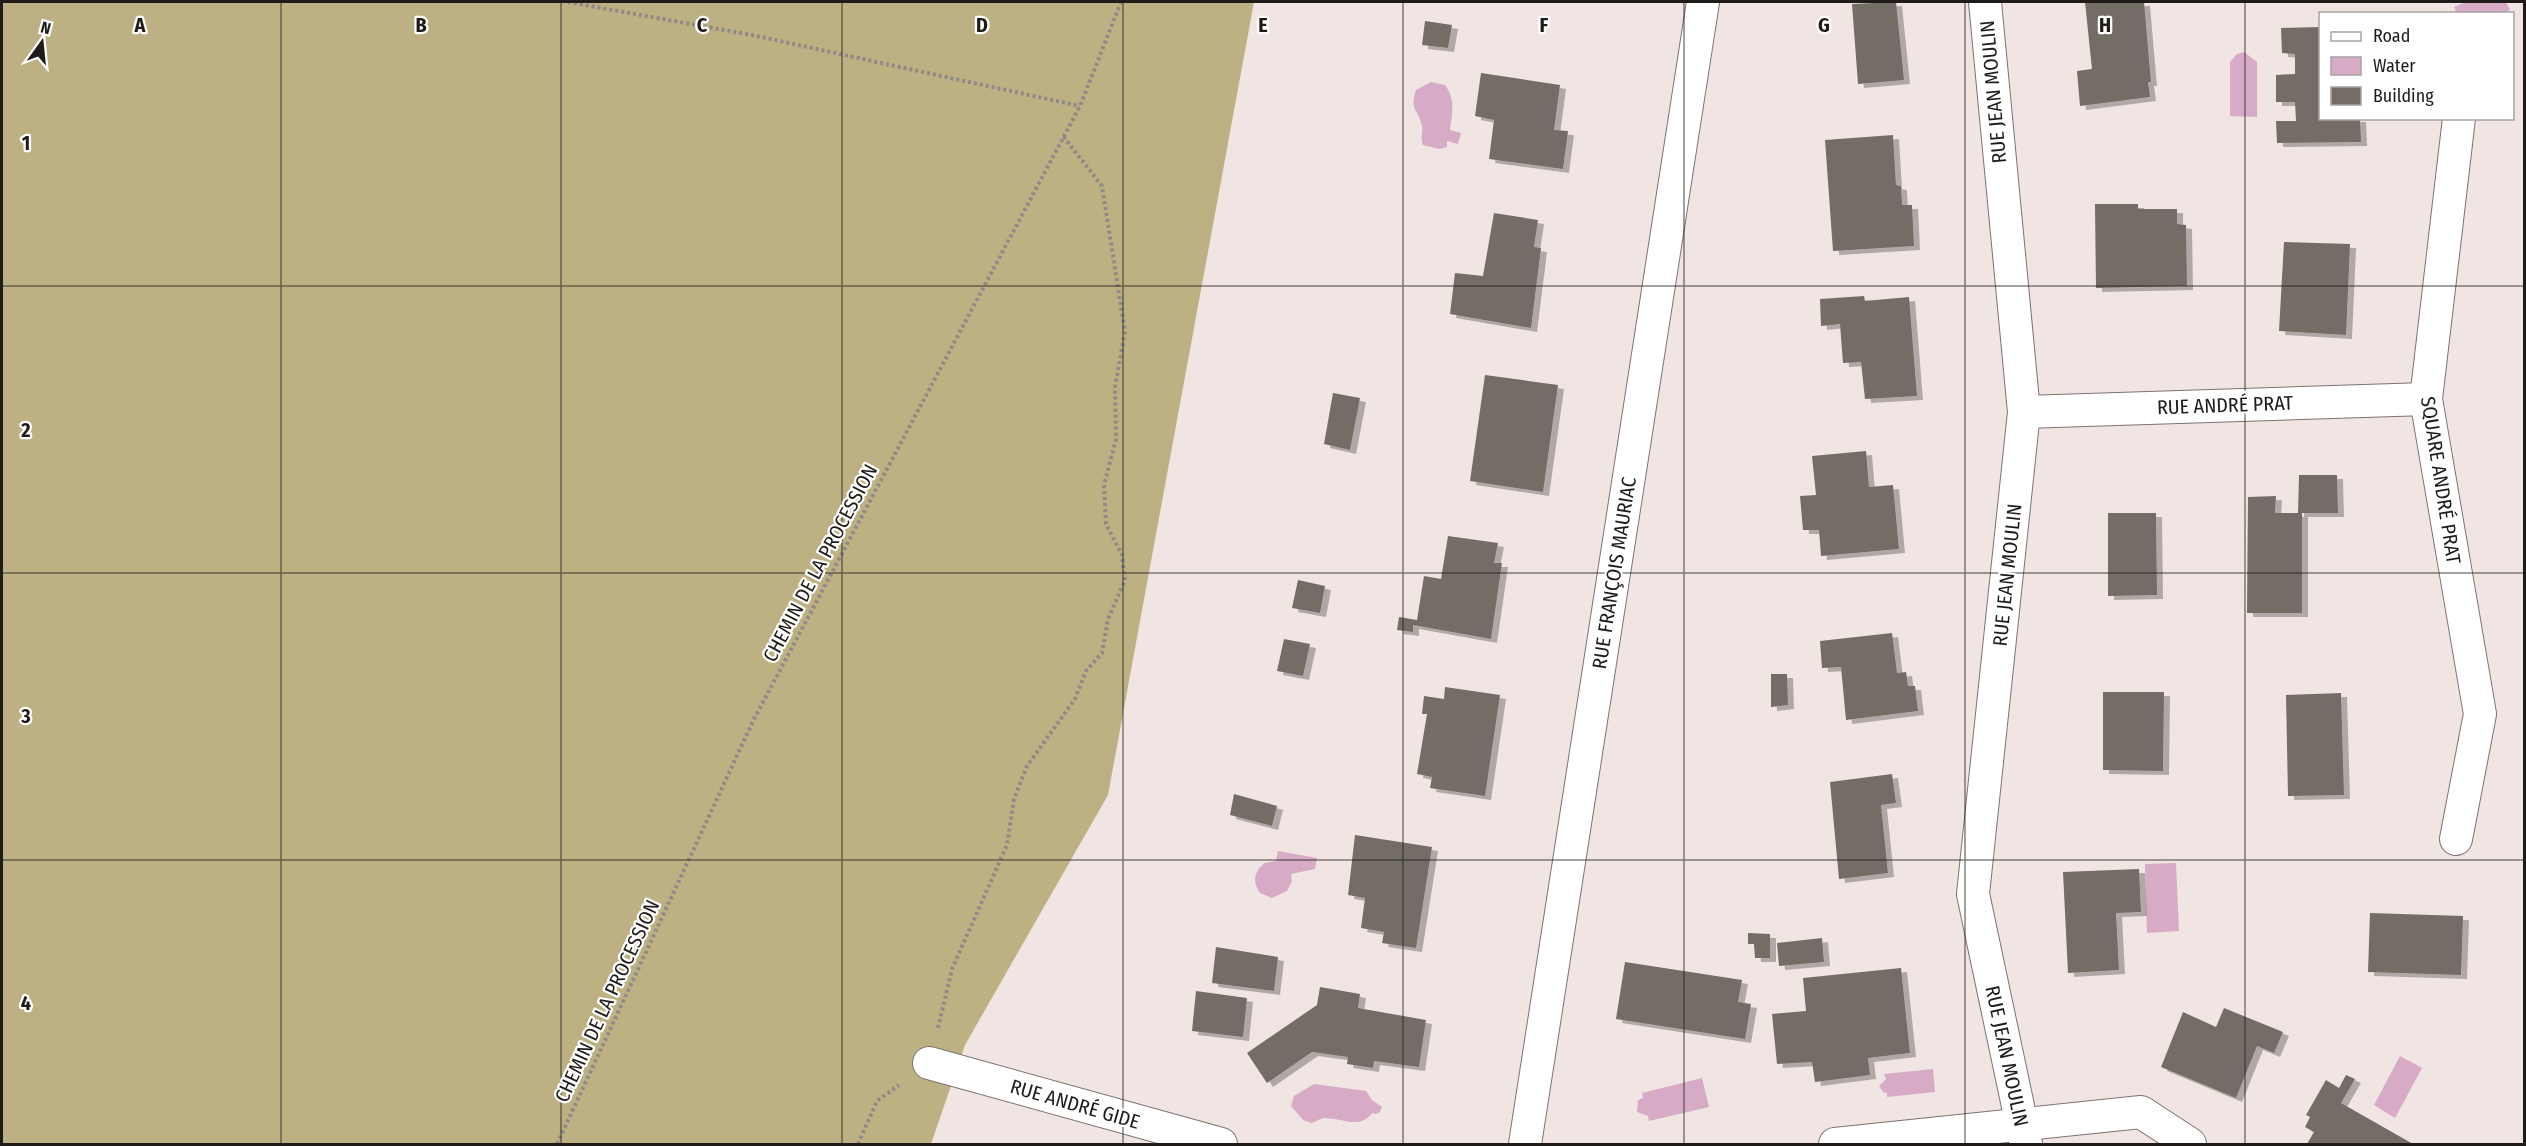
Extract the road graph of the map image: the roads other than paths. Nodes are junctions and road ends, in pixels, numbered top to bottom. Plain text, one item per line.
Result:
1 (1703, 2) edge
2 (1985, 2) edge
3 (2459, 120) edge
4 (2426, 399) junction
5 (2024, 412) junction
6 (2456, 839) dead end
7 (930, 1062) road end
8 (2023, 1135) edge
9 (1221, 1144) edge
10 (1525, 1144) edge
11 (1835, 1144) edge
12 (2190, 1144) edge

1 - 10 street, RUE FRANÇOIS MAURIAC
2 - 5 street, RUE JEAN MOULIN
3 - 4 street, SQUARE ANDRÉ PRAT
4 - 5 street, RUE ANDRÉ PRAT
4 - 6 street, SQUARE ANDRÉ PRAT
5 - 8 street, RUE JEAN MOULIN
7 - 9 street, RUE ANDRÉ GIDE
8 - 11 street
8 - 12 street

